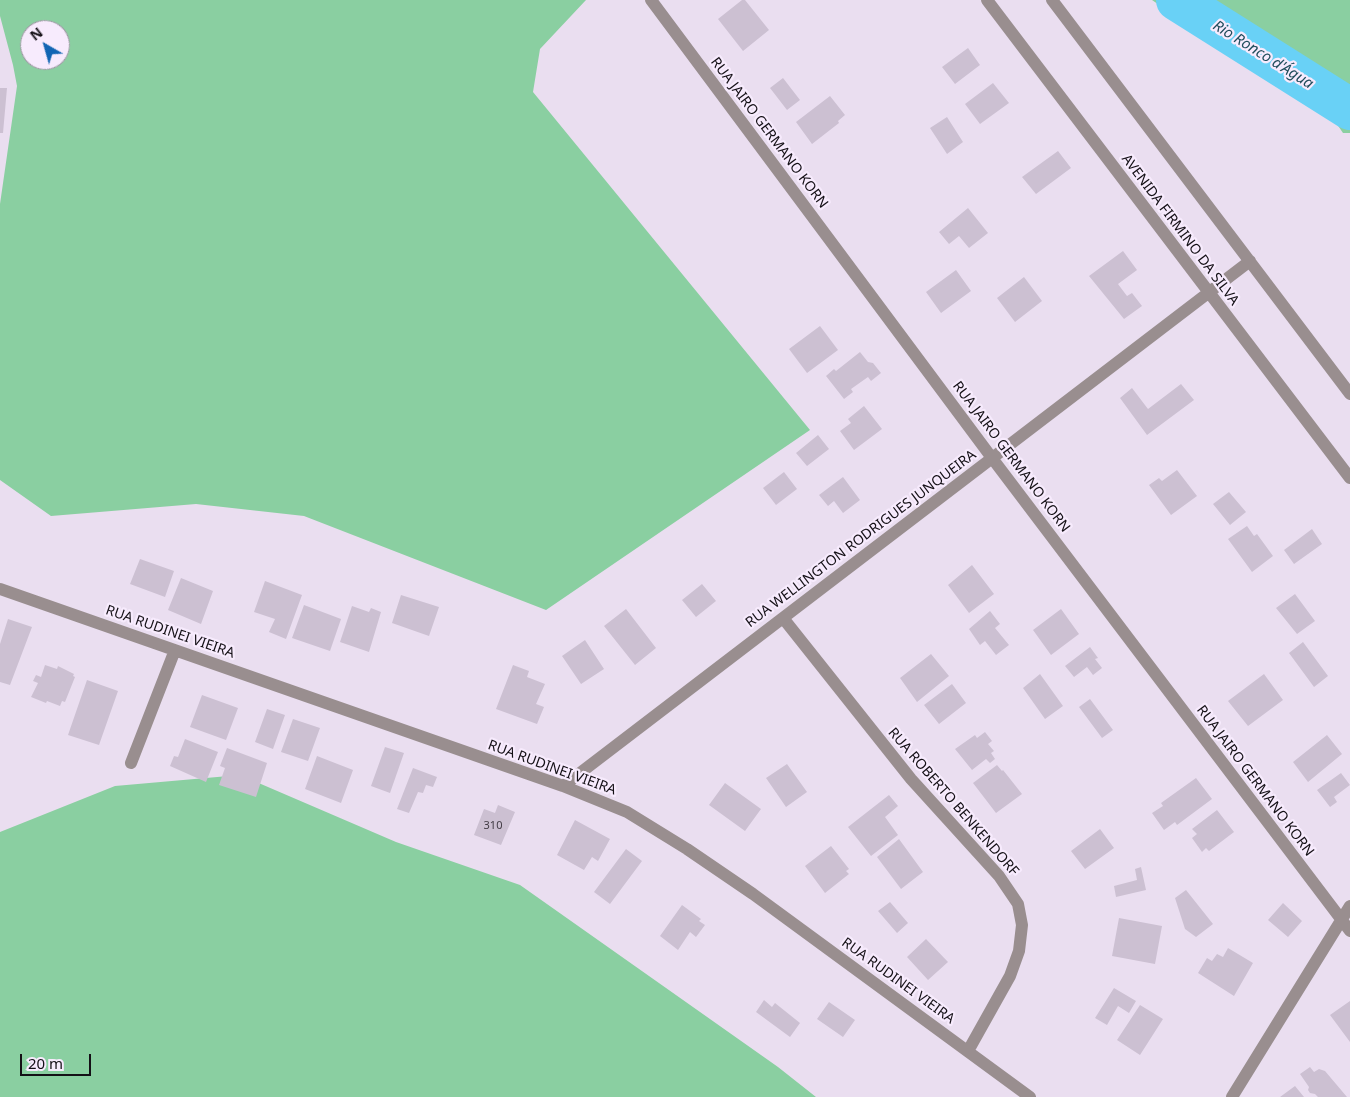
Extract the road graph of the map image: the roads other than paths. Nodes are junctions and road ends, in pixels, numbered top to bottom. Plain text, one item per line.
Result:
1 (651, 0) edge
2 (987, 0) edge
3 (1052, 0) edge
4 (1250, 261) junction
5 (1209, 292) junction
6 (1350, 394) edge
7 (992, 458) junction
8 (1350, 478) edge
9 (0, 589) edge
10 (783, 618) junction
11 (175, 650) junction
12 (131, 763) dead end
13 (563, 786) junction
14 (1350, 906) edge
15 (1341, 919) junction
16 (1350, 931) edge
17 (968, 1051) junction
18 (1030, 1097) edge
19 (1232, 1097) edge

1 - 7 street, RUA JAIRO GERMANO KORN
2 - 5 street, AVENIDA FIRMINO DA SILVA
3 - 4 street
4 - 5 street, RUA WELLINGTON RODRIGUES JUNQUEIRA
4 - 6 street
5 - 7 street, RUA WELLINGTON RODRIGUES JUNQUEIRA
5 - 8 street, AVENIDA FIRMINO DA SILVA
7 - 10 street, RUA WELLINGTON RODRIGUES JUNQUEIRA
7 - 15 street, RUA JAIRO GERMANO KORN
9 - 11 street, RUA RUDINEI VIEIRA
10 - 13 street, RUA WELLINGTON RODRIGUES JUNQUEIRA
10 - 17 street, RUA ROBERTO BENKENDORF
11 - 12 street
11 - 13 street, RUA RUDINEI VIEIRA
13 - 17 street, RUA RUDINEI VIEIRA
14 - 15 street
15 - 16 street, RUA JAIRO GERMANO KORN
15 - 19 street
17 - 18 street, RUA RUDINEI VIEIRA

